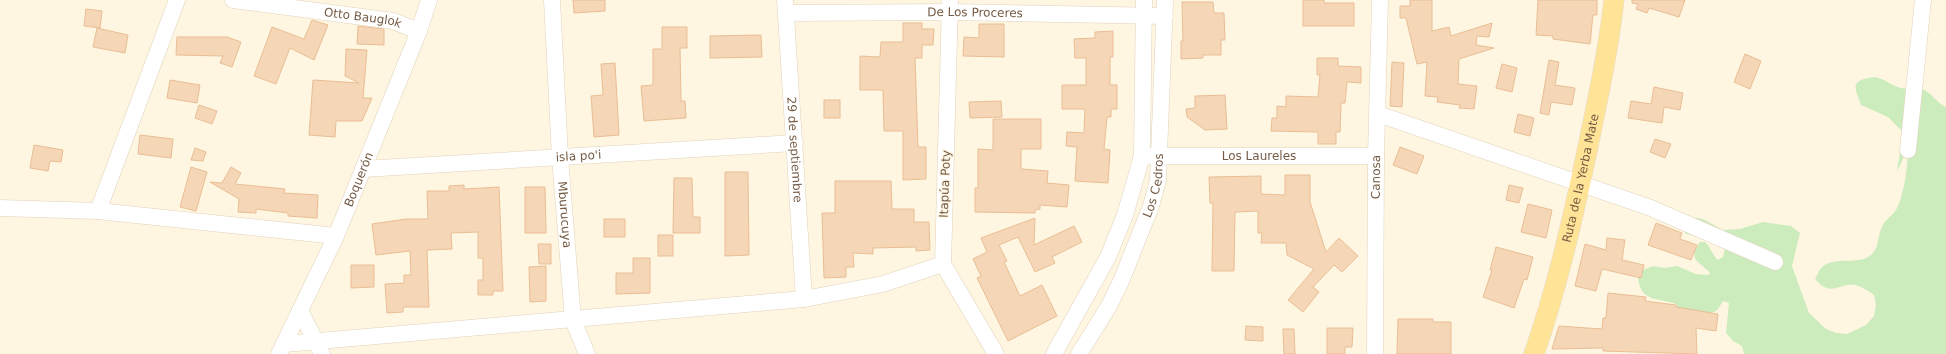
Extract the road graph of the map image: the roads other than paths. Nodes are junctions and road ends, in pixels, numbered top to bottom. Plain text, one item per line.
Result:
1 (177, 0) edge
2 (233, 0) edge
3 (428, 0) edge
4 (552, 0) edge
5 (1380, 0) edge
6 (1614, 0) edge
7 (1923, 0) edge
8 (950, 6) edge
9 (785, 7) edge
10 (1144, 8) edge
11 (1165, 8) edge
12 (419, 31) junction
13 (1378, 114) junction
14 (795, 143) junction
15 (1908, 150) dead end
16 (1142, 156) junction
17 (1376, 156) junction
18 (560, 157) junction
19 (1160, 157) junction
20 (363, 169) junction
21 (1580, 184) junction
22 (0, 208) edge
23 (98, 211) junction
24 (336, 236) junction
25 (1775, 262) dead end
26 (943, 264) junction
27 (804, 299) junction
28 (300, 310) junction
29 (573, 320) junction
30 (319, 348) edge
31 (281, 349) edge
32 (587, 354) edge
33 (996, 354) edge
34 (1054, 354) edge
35 (1079, 354) edge
36 (1376, 354) edge
37 (1534, 354) edge

1 - 23 street
2 - 12 street, Otto Bauglok
3 - 12 street, Boquerón
4 - 18 street, Mburucuya
5 - 13 street, Canosa
6 - 21 main road, Ruta de la Yerba Mate
7 - 15 street
8 - 9 street, De Los Proceres
8 - 10 street, De Los Proceres
8 - 26 street, Itapúa Poty
9 - 14 street, 29 de septiembre
10 - 11 street, De Los Proceres
10 - 16 street
11 - 19 street, Los Cedros
12 - 20 street, Boquerón
13 - 17 street, Canosa
13 - 21 street
14 - 18 street, isla po'i
14 - 27 street, 29 de septiembre
16 - 19 street, Los Laureles
16 - 34 street
17 - 19 street, Los Laureles
17 - 36 street, Canosa
18 - 20 street, isla po'i
18 - 29 street, Mburucuya
19 - 35 street, Los Cedros
20 - 24 street, Boquerón
21 - 25 street
21 - 37 main road, Ruta de la Yerba Mate
22 - 23 street
23 - 24 street
24 - 28 street, Boquerón
26 - 27 street
26 - 33 street
27 - 29 street
28 - 30 street
28 - 31 street, Boquerón
29 - 30 street
29 - 32 street, Mburucuya
30 - 31 street

